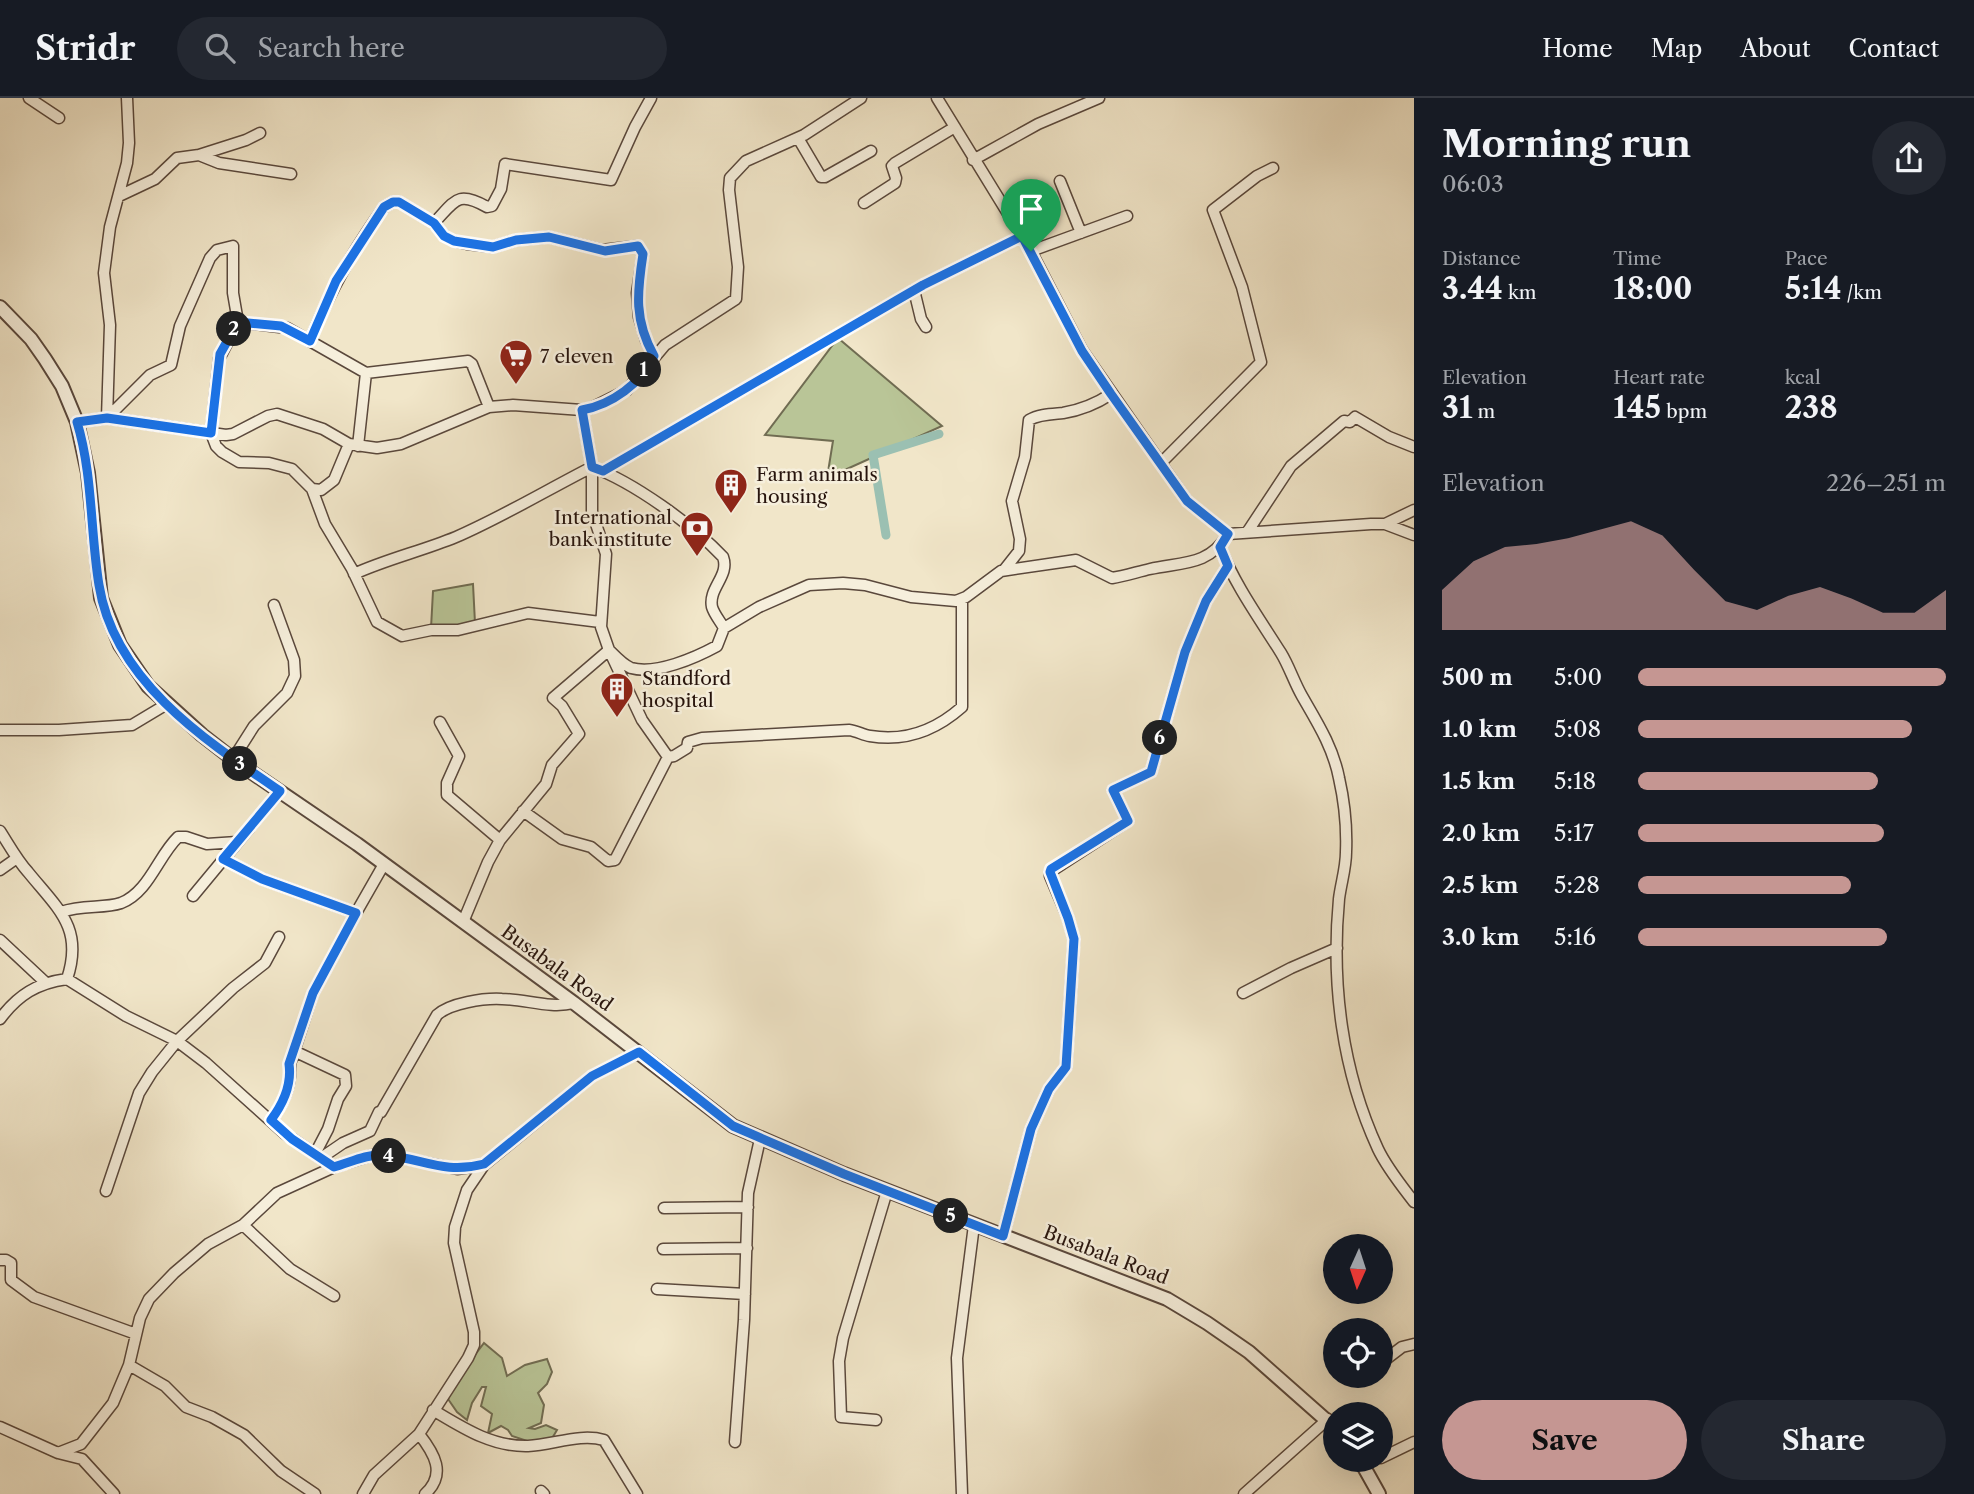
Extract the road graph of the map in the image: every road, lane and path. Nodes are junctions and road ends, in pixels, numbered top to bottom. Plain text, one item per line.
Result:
1 (29, 98) edge
2 (127, 98) edge
3 (651, 98) edge
4 (861, 98) edge
5 (937, 98) edge
6 (1099, 98) edge
7 (59, 118) dead end
8 (955, 127) junction
9 (260, 132) dead end
10 (798, 138) junction
11 (871, 151) dead end
12 (199, 155) junction
13 (973, 160) junction
14 (1273, 168) dead end
15 (291, 174) dead end
16 (1060, 181) dead end
17 (119, 196) junction
18 (864, 203) dead end
19 (1127, 216) dead end
20 (434, 223) junction
21 (1081, 233) junction
22 (1022, 236) junction
23 (1031, 251) junction
24 (914, 290) junction
25 (0, 307) edge
26 (238, 322) junction
27 (926, 327) dead end
28 (310, 341) junction
29 (654, 356) junction
30 (366, 373) junction
31 (1111, 394) junction
32 (489, 407) junction
33 (582, 410) junction
34 (107, 418) junction
35 (77, 422) junction
36 (211, 433) junction
37 (353, 445) junction
38 (1414, 447) edge
39 (1161, 463) junction
40 (592, 467) junction
41 (603, 471) junction
42 (312, 489) junction
43 (1414, 510) edge
44 (1385, 524) junction
45 (1248, 531) junction
46 (1228, 534) junction
47 (1414, 535) edge
48 (1220, 547) junction
49 (1228, 566) junction
50 (1003, 571) junction
51 (354, 574) junction
52 (962, 600) junction
53 (274, 605) dead end
54 (600, 622) junction
55 (724, 628) junction
56 (609, 650) junction
57 (167, 704) junction
58 (440, 722) dead end
59 (0, 730) edge
60 (668, 757) junction
61 (233, 759) junction
62 (280, 791) junction
63 (523, 811) junction
64 (0, 831) edge
65 (500, 840) junction
66 (237, 842) junction
67 (18, 858) junction
68 (223, 859) junction
69 (384, 864) junction
70 (0, 870) edge
71 (193, 896) dead end
72 (61, 912) junction
73 (356, 913) junction
74 (463, 922) junction
75 (279, 937) dead end
76 (0, 940) edge
77 (1337, 948) junction
78 (67, 979) junction
79 (46, 983) junction
80 (1243, 993) dead end
81 (573, 1003) junction
82 (1, 1017) edge
83 (177, 1041) junction
84 (294, 1051) junction
85 (639, 1052) junction
86 (271, 1120) junction
87 (760, 1139) junction
88 (318, 1156) junction
89 (484, 1164) junction
90 (334, 1167) junction
91 (106, 1191) dead end
92 (887, 1191) junction
93 (1414, 1202) edge
94 (748, 1207) junction
95 (664, 1208) dead end
96 (243, 1225) junction
97 (974, 1225) junction
98 (1003, 1236) junction
99 (747, 1248) junction
100 (663, 1249) dead end
101 (0, 1260) edge
102 (657, 1289) dead end
103 (745, 1294) junction
104 (334, 1296) dead end
105 (136, 1334) junction
106 (1414, 1344) edge
107 (1393, 1354) edge
108 (129, 1365) junction
109 (433, 1410) junction
110 (1323, 1416) edge
111 (876, 1420) dead end
112 (0, 1427) edge
113 (1323, 1430) edge
114 (419, 1434) junction
115 (735, 1442) dead end
116 (1414, 1442) edge
117 (81, 1444) junction
118 (1393, 1452) edge
119 (58, 1453) junction
120 (82, 1459) junction
121 (1367, 1472) edge
122 (114, 1494) edge
123 (316, 1494) edge
124 (363, 1494) edge
125 (425, 1494) edge
126 (637, 1494) edge
127 (962, 1494) edge
128 (1244, 1494) edge
129 (1379, 1494) edge

1 - 7 street
2 - 17 street
3 - 20 street
4 - 10 street
5 - 8 street
6 - 13 street
8 - 13 street
8 - 18 street
9 - 12 street
10 - 11 street
10 - 29 street
12 - 15 street
12 - 17 street
13 - 22 street
14 - 39 street
16 - 21 street
17 - 34 street
19 - 21 street
20 - 28 street
20 - 29 street
21 - 23 street
22 - 23 street
22 - 24 street
23 - 31 street
24 - 27 street
24 - 41 street
25 - 35 street, Busabala Road
26 - 28 street
26 - 34 street
26 - 36 street
28 - 30 street
29 - 33 street
30 - 32 street
30 - 37 street
31 - 39 street
31 - 50 street
32 - 33 street
32 - 37 street
33 - 40 street
34 - 35 street
34 - 36 street
35 - 57 street, Busabala Road
36 - 37 street
36 - 42 street
37 - 42 street
38 - 45 street
39 - 46 street
40 - 41 street
40 - 51 street
40 - 54 street
41 - 55 street
42 - 51 street
43 - 44 street
44 - 45 street
44 - 47 street
45 - 46 street
46 - 48 street
48 - 49 street
48 - 50 street
49 - 77 street
49 - 98 street
50 - 52 street
51 - 54 street
52 - 55 street
52 - 60 street
53 - 61 street
54 - 56 street
55 - 56 street
56 - 60 street
56 - 63 street
57 - 59 street
57 - 61 street, Busabala Road
58 - 65 street
60 - 63 street
61 - 62 street, Busabala Road
62 - 66 street
62 - 69 street, Busabala Road
63 - 65 street
64 - 67 street
65 - 74 street
66 - 68 street
66 - 72 street
67 - 70 street
67 - 72 street
68 - 71 street
68 - 73 street
69 - 73 street
69 - 74 street, Busabala Road
72 - 78 street
73 - 84 street
74 - 81 street, Busabala Road
75 - 83 street
76 - 79 street
77 - 80 street
77 - 93 street
78 - 79 street
78 - 83 street
79 - 82 street
81 - 85 street, Busabala Road
81 - 88 street
83 - 86 street
83 - 91 street
84 - 86 street
84 - 88 street
85 - 87 street, Busabala Road
85 - 89 street
86 - 88 street
87 - 92 street, Busabala Road
87 - 94 street
88 - 90 street
89 - 90 street
89 - 109 street
90 - 96 street
92 - 97 street, Busabala Road
92 - 111 street
94 - 95 street
94 - 99 street
96 - 104 street
96 - 105 street
97 - 98 street, Busabala Road
97 - 127 street
98 - 110 street, Busabala Road
99 - 100 street
99 - 103 street
101 - 105 street
102 - 103 street
103 - 115 street
105 - 108 street
106 - 107 street
108 - 117 street
108 - 123 street
109 - 114 street
109 - 126 street
112 - 119 street
113 - 128 street
114 - 124 street
114 - 125 street
116 - 118 street
117 - 119 street
117 - 120 street
119 - 120 street
120 - 122 street
121 - 129 street

